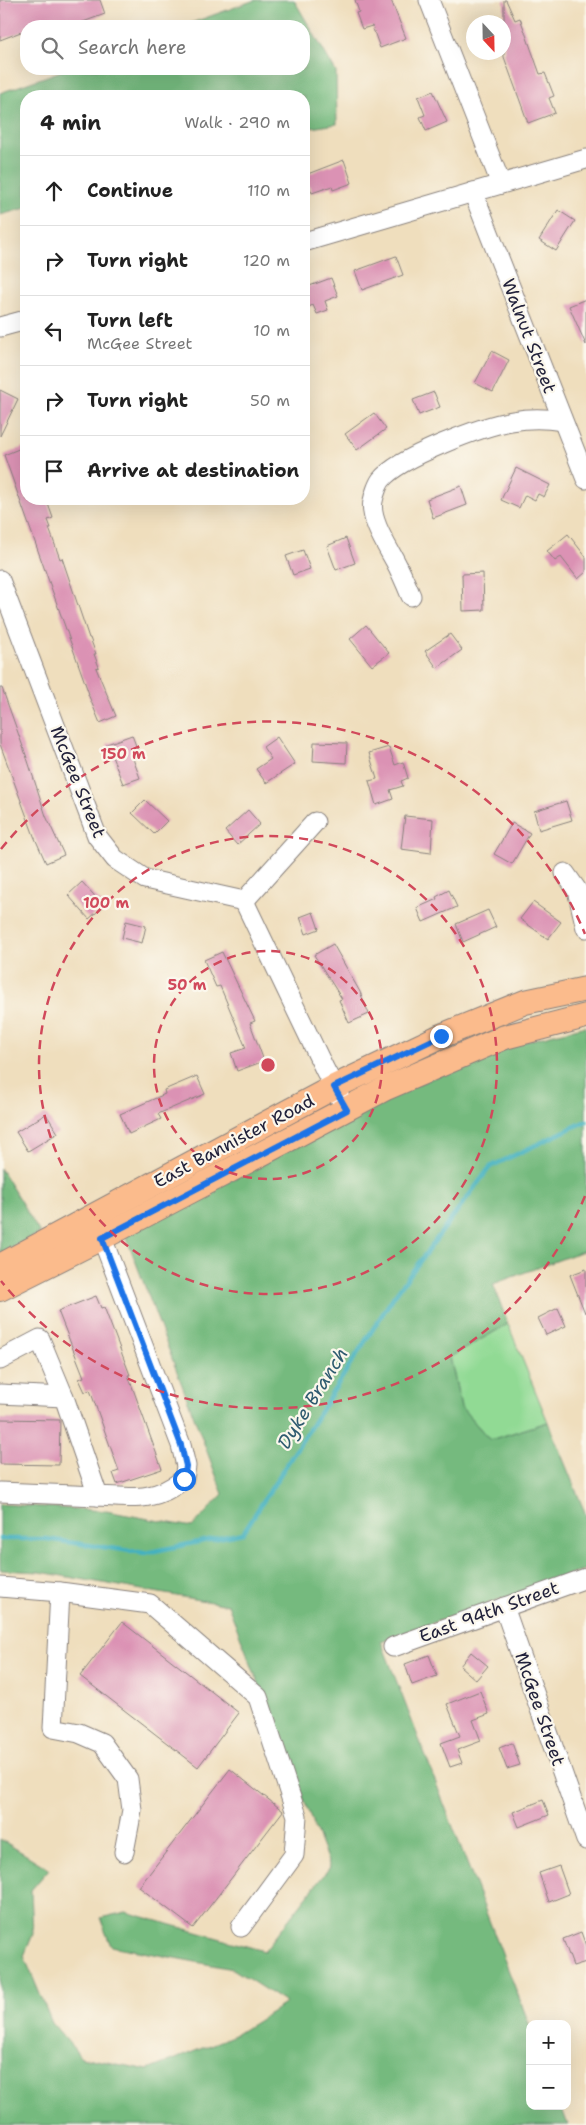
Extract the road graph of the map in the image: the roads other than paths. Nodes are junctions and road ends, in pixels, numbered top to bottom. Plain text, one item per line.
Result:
1 (429, 0) edge
2 (586, 159) edge
3 (501, 184) junction
4 (473, 192) junction
5 (310, 240) edge
6 (20, 322) edge
7 (0, 327) edge
8 (562, 421) junction
9 (586, 479) edge
10 (0, 580) edge
11 (411, 596) dead end
12 (315, 822) dead end
13 (565, 873) dead end
14 (244, 901) junction
15 (586, 928) edge
16 (586, 990) edge
17 (586, 1016) edge
18 (334, 1087) junction
19 (347, 1110) junction
20 (102, 1238) junction
21 (0, 1266) edge
22 (0, 1289) edge
23 (0, 1360) edge
24 (0, 1394) edge
25 (64, 1398) junction
26 (0, 1492) edge
27 (98, 1496) junction
28 (586, 1578) edge
29 (0, 1587) edge
30 (60, 1592) junction
31 (504, 1607) junction
32 (393, 1647) dead end
33 (586, 1840) edge
34 (124, 1852) dead end
35 (241, 1927) dead end

1 - 3 street
2 - 3 street
3 - 4 street
4 - 5 street
4 - 8 street, Walnut Street
6 - 7 street
8 - 9 street, Walnut Street
8 - 11 street
10 - 14 street, McGee Street
12 - 14 street
13 - 15 street
14 - 18 street
16 - 18 main road, East Bannister Road
17 - 19 main road, East Bannister Road
18 - 19 street
18 - 21 main road, East Bannister Road
19 - 20 main road, East Bannister Road
20 - 22 main road, East Bannister Road
20 - 27 street
23 - 25 street
24 - 25 street
25 - 27 street
26 - 27 street
28 - 31 street, East 94th Street
29 - 30 street
30 - 34 street
30 - 35 street
31 - 32 street, East 94th Street
31 - 33 street, McGee Street

